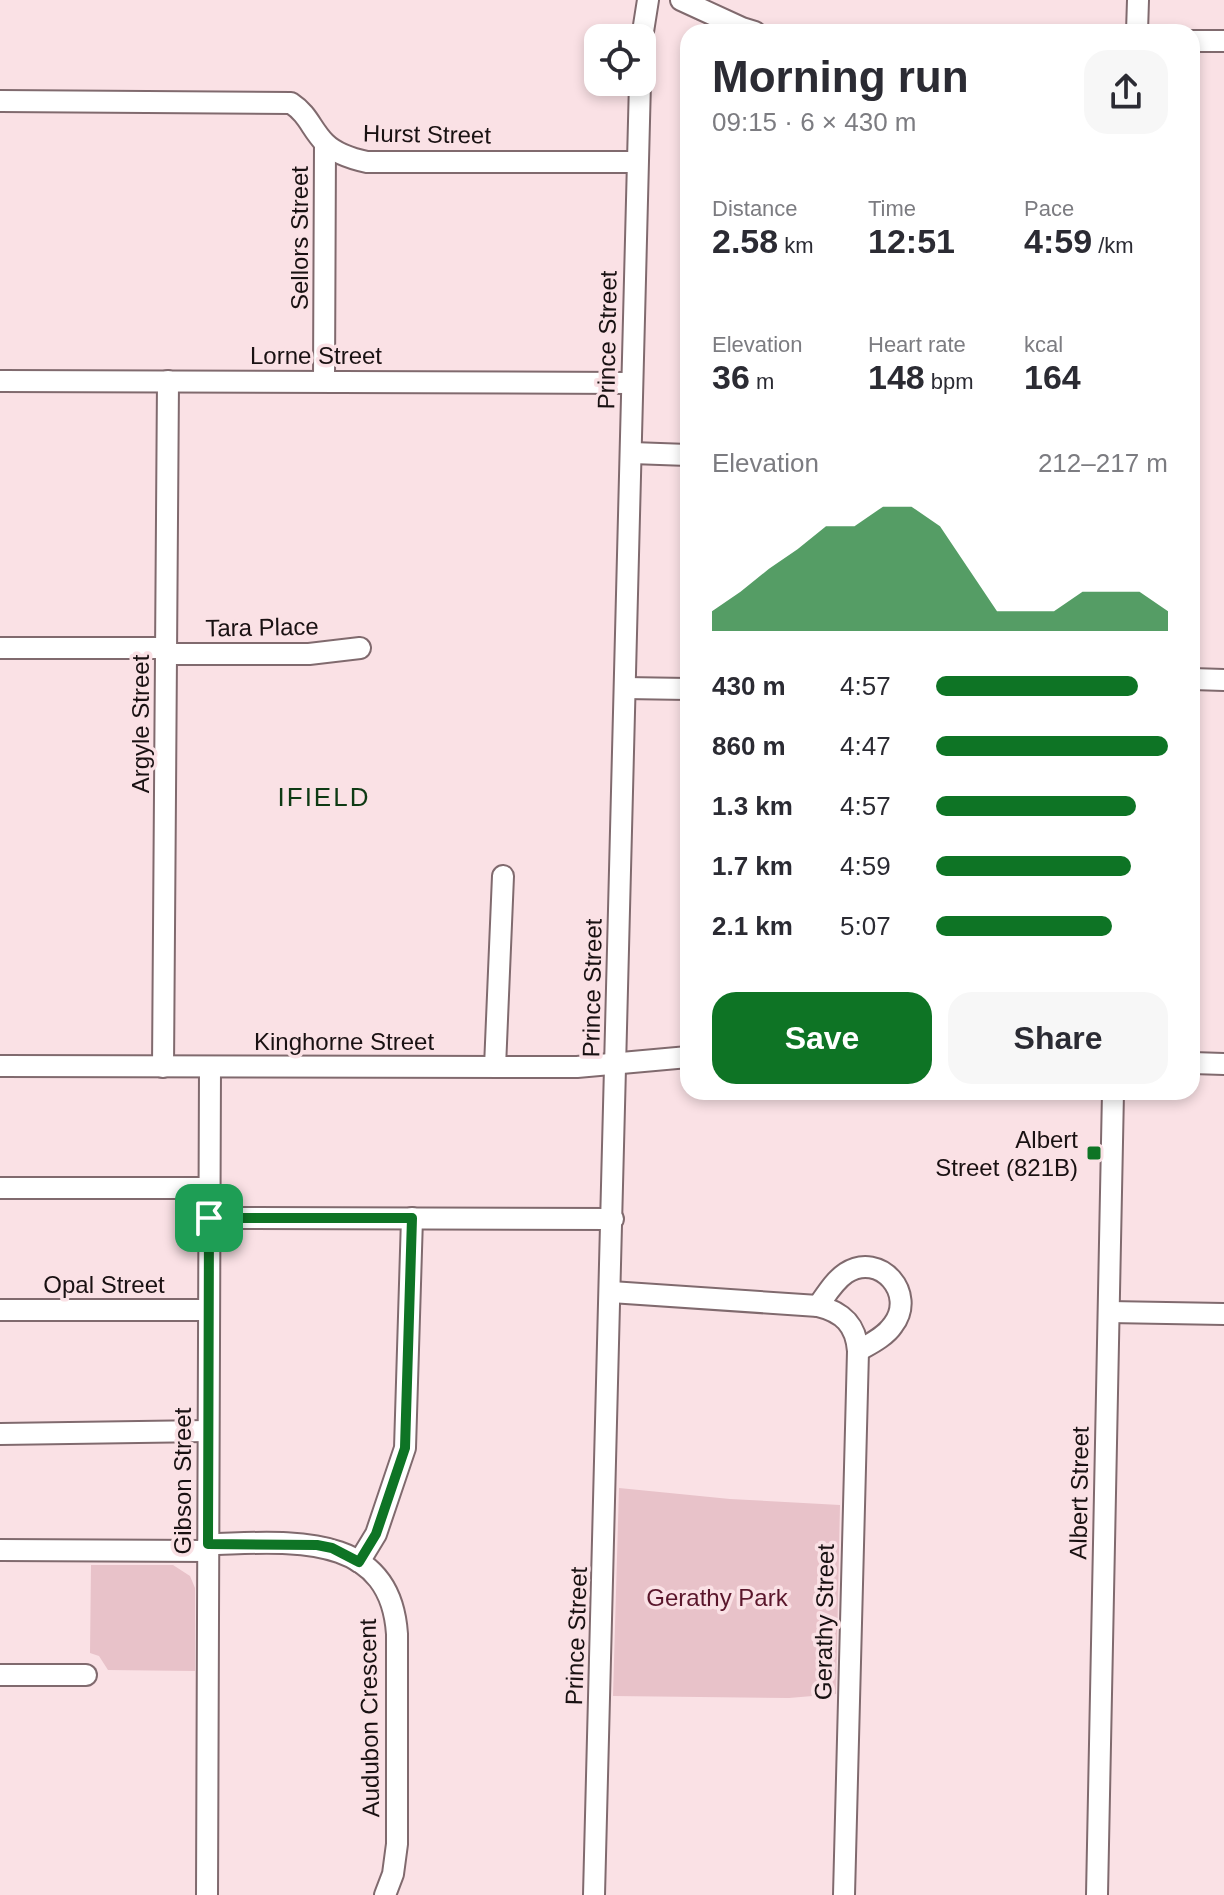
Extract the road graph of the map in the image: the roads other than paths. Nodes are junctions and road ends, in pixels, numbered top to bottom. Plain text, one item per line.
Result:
1 (648, 0) edge
2 (681, 0) edge
3 (1138, 0) edge
4 (643, 24) edge
5 (733, 24) edge
6 (1137, 24) edge
7 (1200, 41) edge
8 (1224, 41) edge
9 (639, 96) edge
10 (0, 101) edge
11 (325, 144) junction
12 (637, 162) junction
13 (0, 381) edge
14 (168, 381) junction
15 (324, 381) junction
16 (632, 383) junction
17 (632, 453) junction
18 (680, 455) edge
19 (0, 648) edge
20 (360, 648) dead end
21 (166, 651) junction
22 (1200, 679) edge
23 (1224, 680) edge
24 (625, 688) junction
25 (680, 689) edge
26 (503, 876) dead end
27 (680, 1058) edge
28 (1200, 1063) edge
29 (1224, 1064) edge
30 (616, 1065) junction
31 (0, 1066) edge
32 (163, 1067) junction
33 (210, 1067) junction
34 (495, 1067) junction
35 (1113, 1100) edge
36 (0, 1188) edge
37 (209, 1188) junction
38 (209, 1218) junction
39 (412, 1218) junction
40 (613, 1219) junction
41 (611, 1292) junction
42 (818, 1306) junction
43 (0, 1310) edge
44 (208, 1310) junction
45 (1109, 1312) junction
46 (1224, 1314) edge
47 (858, 1351) junction
48 (208, 1431) junction
49 (0, 1434) edge
50 (208, 1547) junction
51 (0, 1550) edge
52 (359, 1562) junction
53 (0, 1675) edge
54 (86, 1675) dead end
55 (207, 1895) edge
56 (385, 1895) edge
57 (594, 1895) edge
58 (844, 1895) edge
59 (1097, 1895) edge

1 - 4 street
2 - 5 street
3 - 6 street
7 - 8 street
9 - 12 street, Prince Street
10 - 11 street
11 - 12 street, Hurst Street
11 - 15 street, Sellors Street
12 - 16 street, Prince Street
13 - 14 street, Lorne Street
14 - 15 street, Lorne Street
14 - 21 street, Argyle Street
15 - 16 street, Lorne Street
16 - 17 street, Prince Street
17 - 18 street
17 - 24 street, Prince Street
19 - 21 street, Tara Place
20 - 21 street, Tara Place
21 - 32 street, Argyle Street
22 - 23 street
24 - 25 street
24 - 30 street, Prince Street
26 - 34 street
27 - 30 street, Kinghorne Street
28 - 29 street
30 - 34 street, Kinghorne Street
30 - 40 street, Prince Street
31 - 32 street, Kinghorne Street
32 - 33 street, Kinghorne Street
33 - 34 street, Kinghorne Street
33 - 37 street, Gibson Street
35 - 45 street, Albert Street
36 - 37 street
37 - 38 street, Gibson Street
38 - 39 street
38 - 44 street, Gibson Street
39 - 40 street
39 - 52 street
40 - 41 street, Prince Street
41 - 42 street, Gerathy Street
41 - 57 street, Prince Street
42 - 47 street, Gerathy Street
42 - 47 street
43 - 44 street, Opal Street
44 - 48 street, Gibson Street
45 - 46 street
45 - 59 street, Albert Street
47 - 58 street, Gerathy Street
48 - 49 street
48 - 50 street, Gibson Street
50 - 51 street, Audubon Crescent
50 - 52 street, Audubon Crescent
50 - 55 street, Gibson Street
52 - 56 street, Audubon Crescent
53 - 54 street

